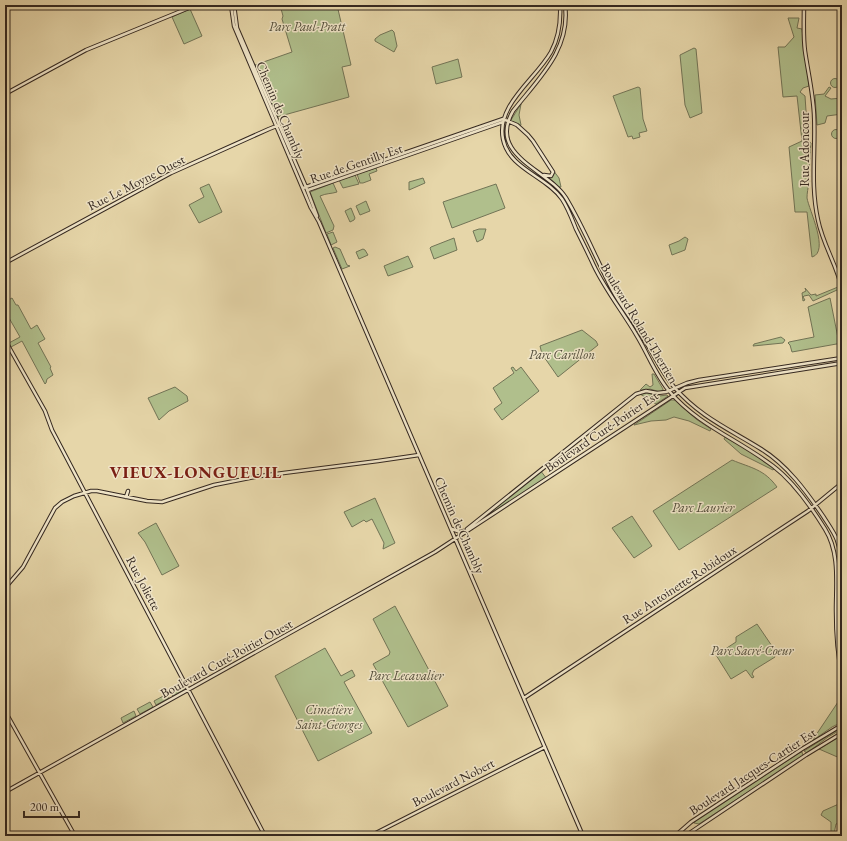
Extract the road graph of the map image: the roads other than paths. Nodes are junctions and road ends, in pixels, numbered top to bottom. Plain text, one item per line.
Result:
1 (196, 5) edge
2 (232, 5) edge
3 (560, 5) edge
4 (565, 5) edge
5 (804, 5) edge
6 (5, 94) edge
7 (502, 121) junction
8 (508, 122) junction
9 (278, 126) junction
10 (541, 175) junction
11 (306, 189) junction
12 (318, 222) junction
13 (5, 263) edge
14 (842, 289) edge
15 (5, 340) edge
16 (842, 358) edge
17 (842, 363) edge
18 (675, 388) junction
19 (669, 391) junction
20 (679, 392) junction
21 (673, 396) junction
22 (419, 454) junction
23 (842, 483) edge
24 (128, 491) dead end
25 (85, 492) junction
26 (126, 497) junction
27 (816, 506) junction
28 (811, 509) junction
29 (451, 529) junction
30 (465, 531) junction
31 (456, 538) junction
32 (5, 588) edge
33 (836, 588) junction
34 (842, 588) edge
35 (842, 610) edge
36 (842, 675) edge
37 (188, 690) junction
38 (524, 698) junction
39 (5, 711) edge
40 (842, 725) edge
41 (842, 733) edge
42 (545, 747) junction
43 (40, 773) junction
44 (5, 792) edge
45 (75, 836) edge
46 (265, 836) edge
47 (370, 836) edge
48 (583, 836) edge
49 (675, 836) edge
50 (685, 836) edge

1 - 6 main road
2 - 9 main road, Chemin de Chambly
3 - 7 main road
4 - 8 main road
5 - 14 main road, Rue Adoncour
7 - 8 main road, Rue de Gentilly Est
7 - 11 main road, Rue de Gentilly Est
7 - 19 main road, Boulevard Roland-Therrien
8 - 10 main road, Boulevard Roland-Therrien
8 - 10 main road
9 - 11 main road, Chemin de Chambly
9 - 13 main road, Rue Le Moyne Ouest
10 - 18 main road, Boulevard Roland-Therrien
11 - 12 main road, Chemin de Chambly
11 - 12 main road, Chemin de Chambly
12 - 22 main road, Chemin de Chambly
15 - 25 main road, Rue Joliette
16 - 18 main road, Boulevard Curé-Poirier Est
17 - 20 main road, Boulevard Curé-Poirier Est
18 - 19 main road, Boulevard Curé-Poirier Est
18 - 20 main road, Boulevard Roland-Therrien
19 - 21 main road, Boulevard Roland-Therrien
19 - 30 main road
20 - 21 main road, Boulevard Curé-Poirier Est
20 - 27 main road, Boulevard Roland-Therrien
21 - 28 main road, Boulevard Roland-Therrien
21 - 31 main road, Boulevard Curé-Poirier Est
22 - 26 main road
22 - 29 main road, Chemin de Chambly
23 - 27 main road, Rue Antoinette-Robidoux
24 - 26 main road
25 - 26 main road
25 - 32 main road
25 - 37 main road, Rue Joliette
27 - 28 main road, Rue Antoinette-Robidoux
27 - 34 main road, Boulevard Roland-Therrien
28 - 33 main road, Boulevard Roland-Therrien
28 - 38 main road, Rue Antoinette-Robidoux
29 - 30 main road
29 - 31 main road, Chemin de Chambly
30 - 31 main road
31 - 37 main road, Boulevard Curé-Poirier Ouest
31 - 38 main road, Chemin de Chambly
33 - 34 main road
33 - 36 main road, Boulevard Roland-Therrien
34 - 35 main road, Boulevard Roland-Therrien
37 - 43 main road, Boulevard Curé-Poirier Ouest
37 - 46 main road, Rue Joliette
38 - 42 main road, Chemin de Chambly
39 - 43 main road
40 - 49 main road, Boulevard Jacques-Cartier Est
41 - 50 main road, Boulevard Jacques-Cartier Est
42 - 47 main road, Boulevard Nobert
42 - 48 main road, Chemin de Chambly
43 - 44 main road, Boulevard Curé-Poirier Ouest
43 - 45 main road

